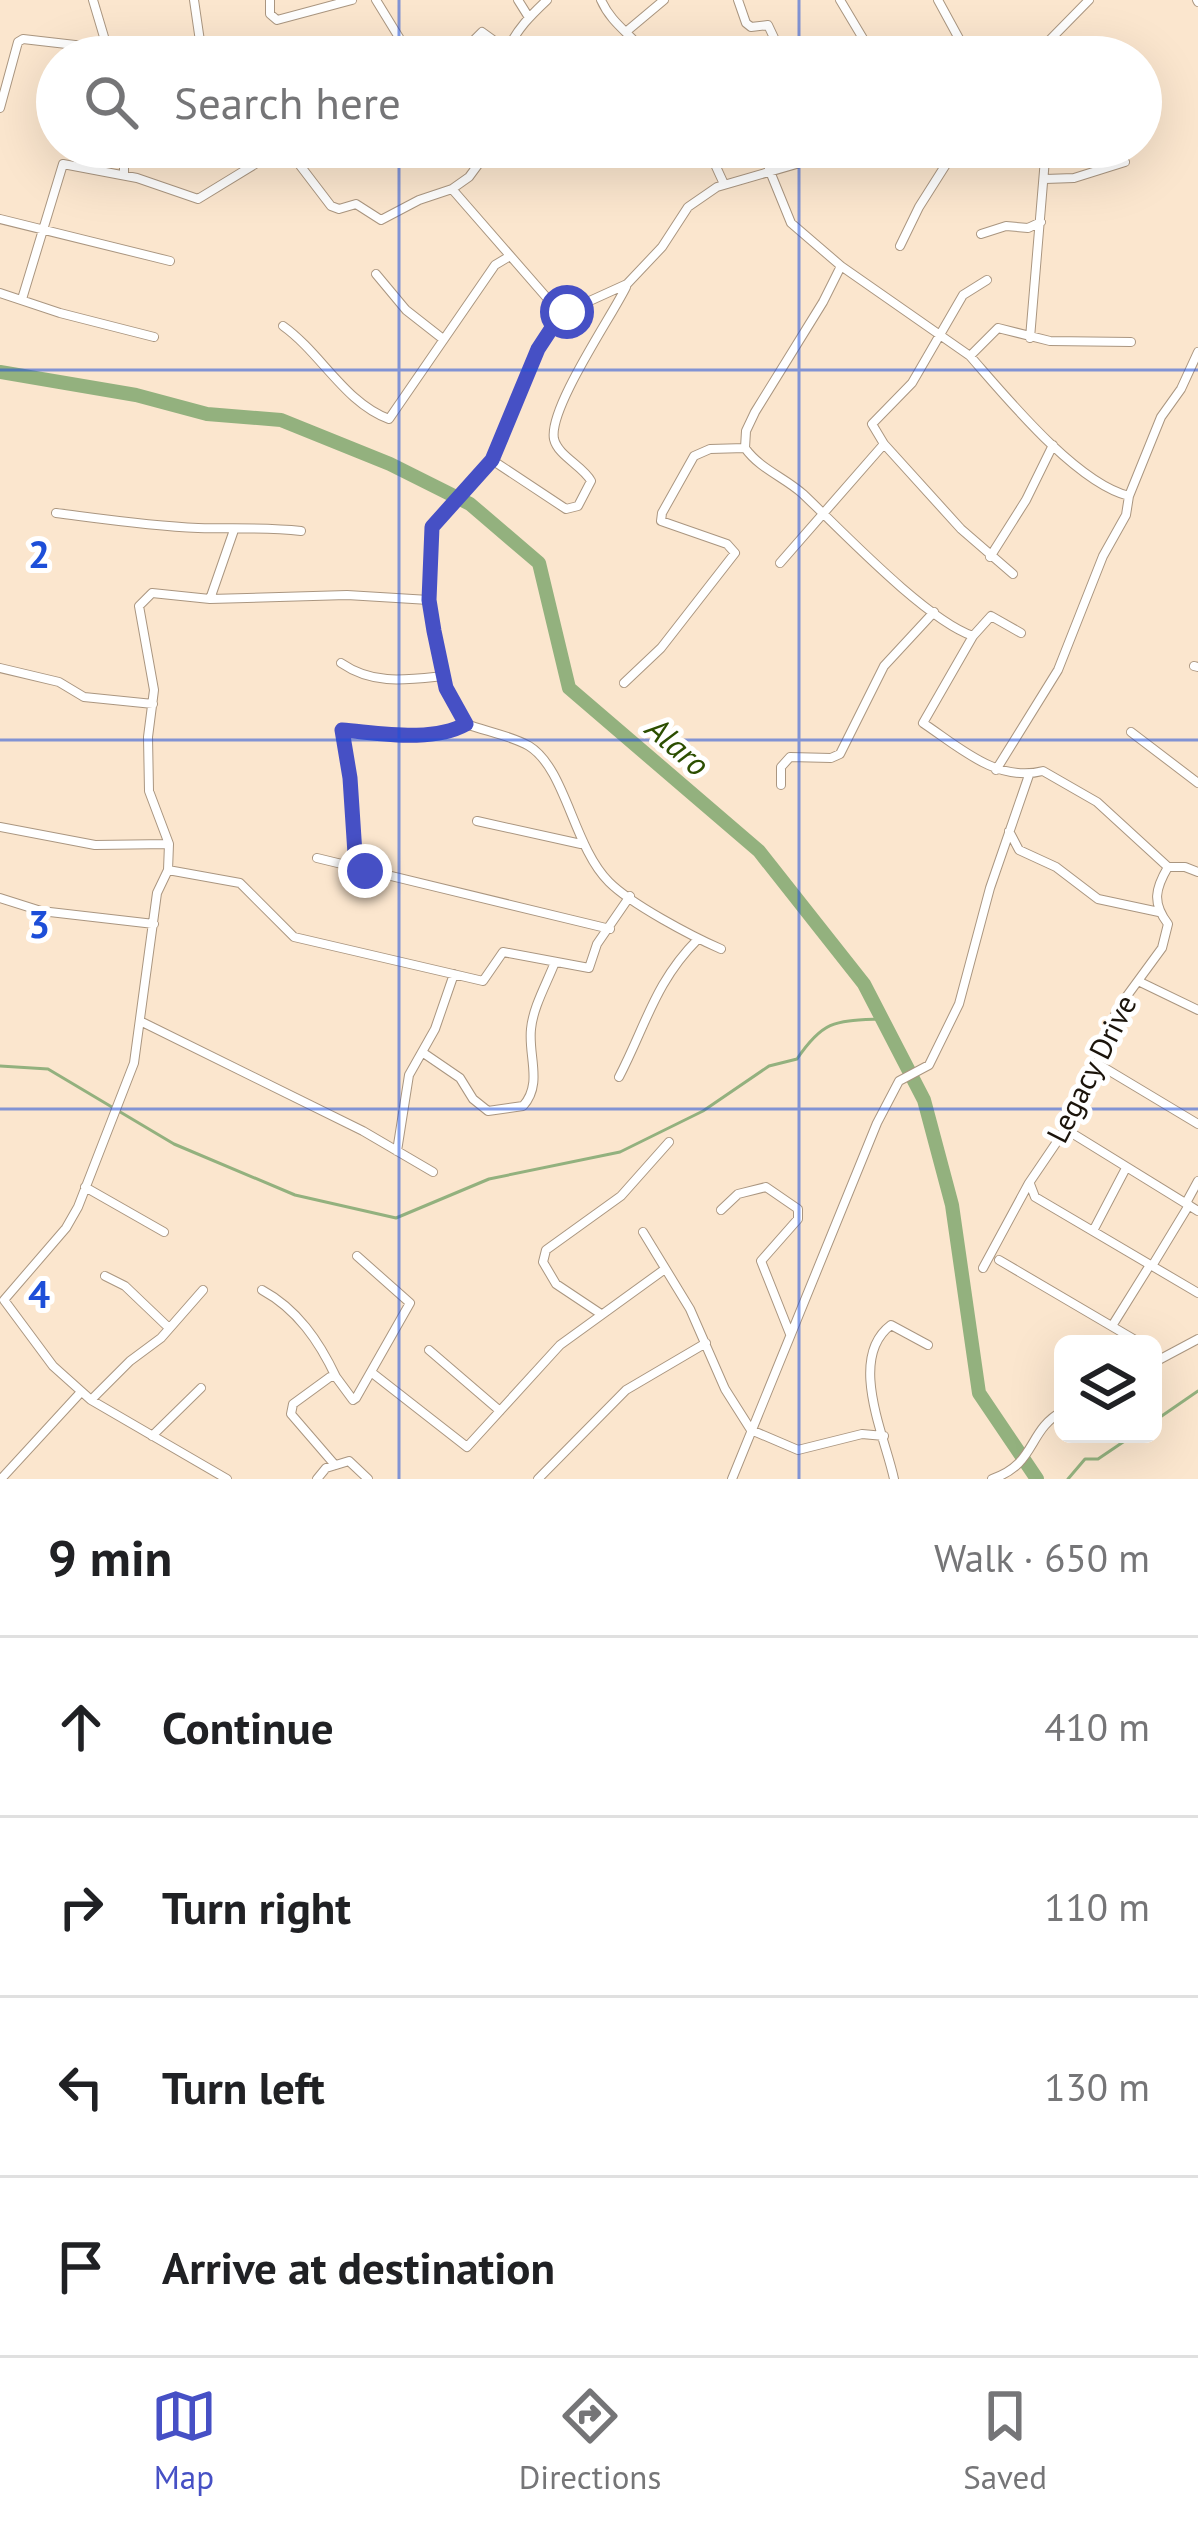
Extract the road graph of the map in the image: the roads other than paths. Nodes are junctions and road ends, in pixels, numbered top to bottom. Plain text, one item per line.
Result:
1 (93, 0) edge
2 (194, 0) edge
3 (270, 0) edge
4 (352, 0) edge
5 (376, 0) edge
6 (518, 0) edge
7 (548, 0) edge
8 (601, 0) edge
9 (664, 0) edge
10 (738, 0) edge
11 (841, 0) edge
12 (938, 0) edge
13 (1089, 0) edge
14 (530, 12) junction
15 (627, 32) junction
16 (105, 36) edge
17 (200, 36) edge
18 (398, 36) edge
19 (518, 36) edge
20 (630, 36) edge
21 (773, 36) edge
22 (862, 36) edge
23 (958, 36) edge
24 (1054, 36) edge
25 (36, 41) edge
26 (0, 58) edge
27 (12, 63) junction
28 (0, 108) edge
29 (62, 168) edge
30 (83, 168) edge
31 (124, 168) edge
32 (250, 168) edge
33 (301, 168) edge
34 (476, 168) edge
35 (717, 168) edge
36 (944, 168) edge
37 (1045, 168) edge
38 (1106, 168) edge
39 (769, 169) joint
40 (124, 176) junction
41 (1045, 179) junction
42 (724, 184) junction
43 (452, 189) junction
44 (0, 218) edge
45 (1042, 222) junction
46 (44, 228) junction
47 (982, 234) dead end
48 (900, 246) dead end
49 (510, 256) junction
50 (170, 261) dead end
51 (841, 266) junction
52 (376, 274) dead end
53 (987, 280) dead end
54 (627, 284) junction
55 (0, 293) edge
56 (22, 299) junction
57 (561, 314) junction
58 (283, 326) dead end
59 (937, 336) junction
60 (154, 337) dead end
61 (1030, 338) junction
62 (443, 339) junction
63 (1132, 342) dead end
64 (1198, 352) edge
65 (970, 356) junction
66 (884, 444) junction
67 (1052, 446) junction
68 (745, 448) junction
69 (492, 460) junction
70 (1129, 496) junction
71 (56, 513) dead end
72 (822, 514) junction
73 (234, 530) junction
74 (301, 531) dead end
75 (990, 556) junction
76 (779, 563) dead end
77 (1013, 574) dead end
78 (211, 599) junction
79 (429, 600) junction
80 (934, 611) junction
81 (1022, 633) dead end
82 (973, 636) junction
83 (341, 663) dead end
84 (0, 668) edge
85 (443, 676) junction
86 (624, 683) dead end
87 (153, 704) junction
88 (466, 724) junction
89 (1131, 733) dead end
90 (996, 770) junction
91 (1030, 775) junction
92 (1198, 783) edge
93 (781, 785) dead end
94 (477, 821) dead end
95 (0, 826) edge
96 (1009, 831) junction
97 (169, 844) junction
98 (581, 844) junction
99 (317, 858) dead end
100 (1168, 867) junction
101 (356, 869) junction
102 (169, 870) junction
103 (1198, 872) edge
104 (630, 896) junction
105 (0, 898) edge
106 (1159, 912) junction
107 (154, 924) junction
108 (610, 928) junction
109 (698, 939) junction
110 (721, 949) dead end
111 (554, 962) junction
112 (454, 974) junction
113 (1138, 981) junction
114 (1198, 1010) edge
115 (140, 1021) junction
116 (422, 1052) junction
117 (1098, 1064) junction
118 (619, 1077) dead end
119 (1198, 1124) edge
120 (1067, 1126) junction
121 (669, 1142) dead end
122 (397, 1151) junction
123 (1126, 1168) junction
124 (433, 1172) dead end
125 (1198, 1180) edge
126 (1029, 1183) junction
127 (85, 1187) junction
128 (1191, 1206) edge
129 (721, 1210) dead end
130 (164, 1232) dead end
131 (643, 1232) dead end
132 (1093, 1232) junction
133 (357, 1256) dead end
134 (999, 1260) dead end
135 (1151, 1266) junction
136 (982, 1268) dead end
137 (665, 1269) junction
138 (105, 1276) dead end
139 (203, 1290) dead end
140 (262, 1290) dead end
141 (1198, 1292) edge
142 (4, 1305) edge
143 (601, 1314) junction
144 (1112, 1326) junction
145 (169, 1328) junction
146 (790, 1335) junction
147 (1127, 1335) edge
148 (1198, 1340) edge
149 (706, 1342) junction
150 (928, 1345) dead end
151 (429, 1350) dead end
152 (1162, 1358) edge
153 (371, 1372) junction
154 (336, 1377) junction
155 (200, 1388) dead end
156 (82, 1392) junction
157 (91, 1400) junction
158 (500, 1411) junction
159 (1054, 1417) edge
160 (751, 1430) junction
161 (152, 1436) junction
162 (884, 1436) junction
163 (335, 1465) junction
164 (1, 1479) edge
165 (227, 1479) edge
166 (317, 1479) edge
167 (368, 1479) edge
168 (538, 1479) edge
169 (732, 1479) edge
170 (894, 1479) edge
171 (992, 1479) edge

1 - 16 street
2 - 17 street
3 - 4 street
5 - 18 street
6 - 14 street
7 - 14 street
8 - 15 street
9 - 15 street
10 - 21 street
11 - 22 street
12 - 23 street
13 - 24 street
14 - 19 street
15 - 20 street
25 - 27 street
26 - 27 street
27 - 28 street
29 - 46 street
30 - 40 street
31 - 40 street
32 - 40 street
33 - 43 street
34 - 43 street
35 - 42 street
36 - 48 street
37 - 41 street
38 - 41 street
39 - 42 street
39 - 51 street
41 - 45 street
42 - 54 street
43 - 49 street
44 - 46 street
45 - 47 street
45 - 61 street
46 - 50 street
46 - 56 street
49 - 57 street
49 - 62 street
51 - 59 street
51 - 68 street
52 - 62 street
53 - 59 street
54 - 57 street
54 - 69 street
55 - 56 street
56 - 60 street
57 - 69 street
58 - 62 street
59 - 65 street
59 - 66 street
61 - 63 street
61 - 65 street
64 - 70 street
65 - 67 street
66 - 72 street
66 - 75 street
67 - 70 street
67 - 75 street
68 - 72 street
68 - 86 street
69 - 79 street
70 - 90 street
71 - 73 street
72 - 76 street
72 - 80 street
73 - 74 street
73 - 78 street
75 - 77 street
78 - 79 street
78 - 87 street
79 - 85 street
80 - 82 street
80 - 93 street
81 - 82 street
82 - 90 street
83 - 85 street
84 - 87 street
85 - 88 street
87 - 97 street
88 - 98 street
88 - 101 street
89 - 92 street
90 - 91 street
91 - 96 street
91 - 100 street
94 - 98 street
95 - 97 street
96 - 106 street
96 - 146 street
97 - 102 street
98 - 104 street
99 - 101 street
100 - 103 street
100 - 106 street, Legacy Drive
101 - 108 street
102 - 107 street
102 - 112 street
104 - 108 street
104 - 109 street
105 - 107 street
106 - 113 street, Legacy Drive
107 - 115 street
108 - 111 street
109 - 110 street
109 - 118 street
111 - 112 street
111 - 116 street
112 - 116 street
113 - 114 street
113 - 117 street, Legacy Drive
115 - 122 street
115 - 127 street
116 - 122 street
117 - 119 street
117 - 120 street, Legacy Drive
120 - 123 street
120 - 126 street, Legacy Drive
121 - 143 street
122 - 124 street
123 - 128 street
123 - 132 street
125 - 128 street
126 - 132 street
126 - 136 street, Legacy Drive
127 - 130 street
127 - 142 street
128 - 135 street
129 - 146 street
131 - 137 street
132 - 135 street
133 - 153 street
134 - 144 street
135 - 141 street
135 - 144 street
137 - 143 street
137 - 149 street
138 - 145 street
139 - 145 street
140 - 154 street
142 - 156 street
143 - 158 street
144 - 147 street
145 - 157 street
146 - 160 street
148 - 152 street
149 - 160 street
149 - 168 street
150 - 162 street
151 - 158 street
153 - 154 street
153 - 158 street
154 - 163 street
155 - 161 street
156 - 157 street
156 - 164 street
157 - 161 street
159 - 171 street
160 - 162 street
160 - 169 street
161 - 165 street
162 - 170 street
163 - 166 street
163 - 167 street

